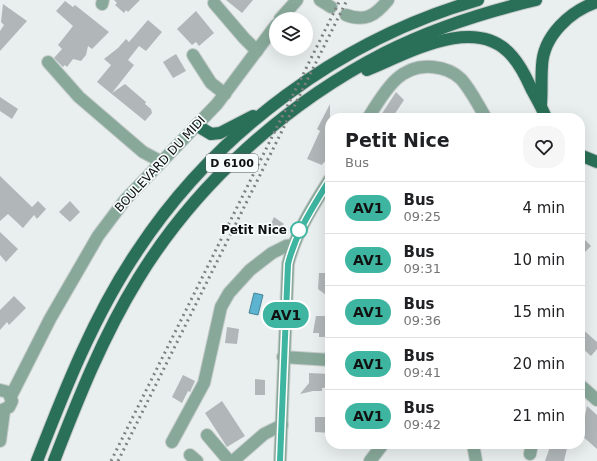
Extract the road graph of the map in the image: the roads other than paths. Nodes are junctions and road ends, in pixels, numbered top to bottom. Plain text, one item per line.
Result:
1 (297, 0) edge
2 (320, 0) edge
3 (388, 0) edge
4 (459, 0) edge
5 (478, 0) edge
6 (536, 0) edge
7 (597, 2) edge
8 (214, 3) dead end
9 (331, 7) dead end
10 (286, 12) edge
11 (346, 15) dead end
12 (434, 15) junction
13 (269, 35) edge
14 (258, 51) junction
15 (193, 55) dead end
16 (48, 62) dead end
17 (327, 87) junction
18 (225, 94) junction
19 (541, 104) junction
20 (270, 108) junction
21 (371, 113) edge
22 (483, 113) edge
23 (544, 113) edge
24 (196, 125) junction
25 (585, 157) edge
26 (160, 161) junction
27 (597, 162) edge
28 (325, 187) edge
29 (292, 245) junction
30 (284, 357) junction
31 (325, 360) edge
32 (585, 389) edge
33 (0, 390) edge
34 (11, 396) junction
35 (597, 400) edge
36 (2, 411) edge
37 (282, 424) junction
38 (207, 435) dead end
39 (0, 441) edge
40 (172, 442) dead end
41 (379, 449) edge
42 (474, 449) edge
43 (37, 461) edge
44 (54, 461) edge
45 (229, 461) edge
46 (233, 461) edge
47 (280, 461) edge
48 (370, 461) edge
49 (476, 461) edge

1 - 10 street
2 - 9 street
3 - 11 street
4 - 12 main road
5 - 12 main road, D 6100
6 - 17 main road, D 6100
7 - 19 main road
8 - 14 street
12 - 20 main road, D 6100
13 - 14 street, BOULEVARD DU MIDI
14 - 18 street, BOULEVARD DU MIDI
15 - 18 street
16 - 26 street
17 - 19 main road
17 - 44 main road, D 6100
18 - 24 street, BOULEVARD DU MIDI
19 - 23 main road
20 - 24 main road
20 - 43 main road, D 6100
21 - 22 street
24 - 26 street, BOULEVARD DU MIDI
25 - 27 main road
26 - 34 street, BOULEVARD DU MIDI
28 - 29 street
29 - 30 street
29 - 40 street
30 - 31 street
30 - 37 street
32 - 35 street
33 - 34 street
34 - 36 street, BOULEVARD DU MIDI
36 - 39 street
37 - 46 street
37 - 47 street
38 - 45 street
41 - 48 street
42 - 49 street

